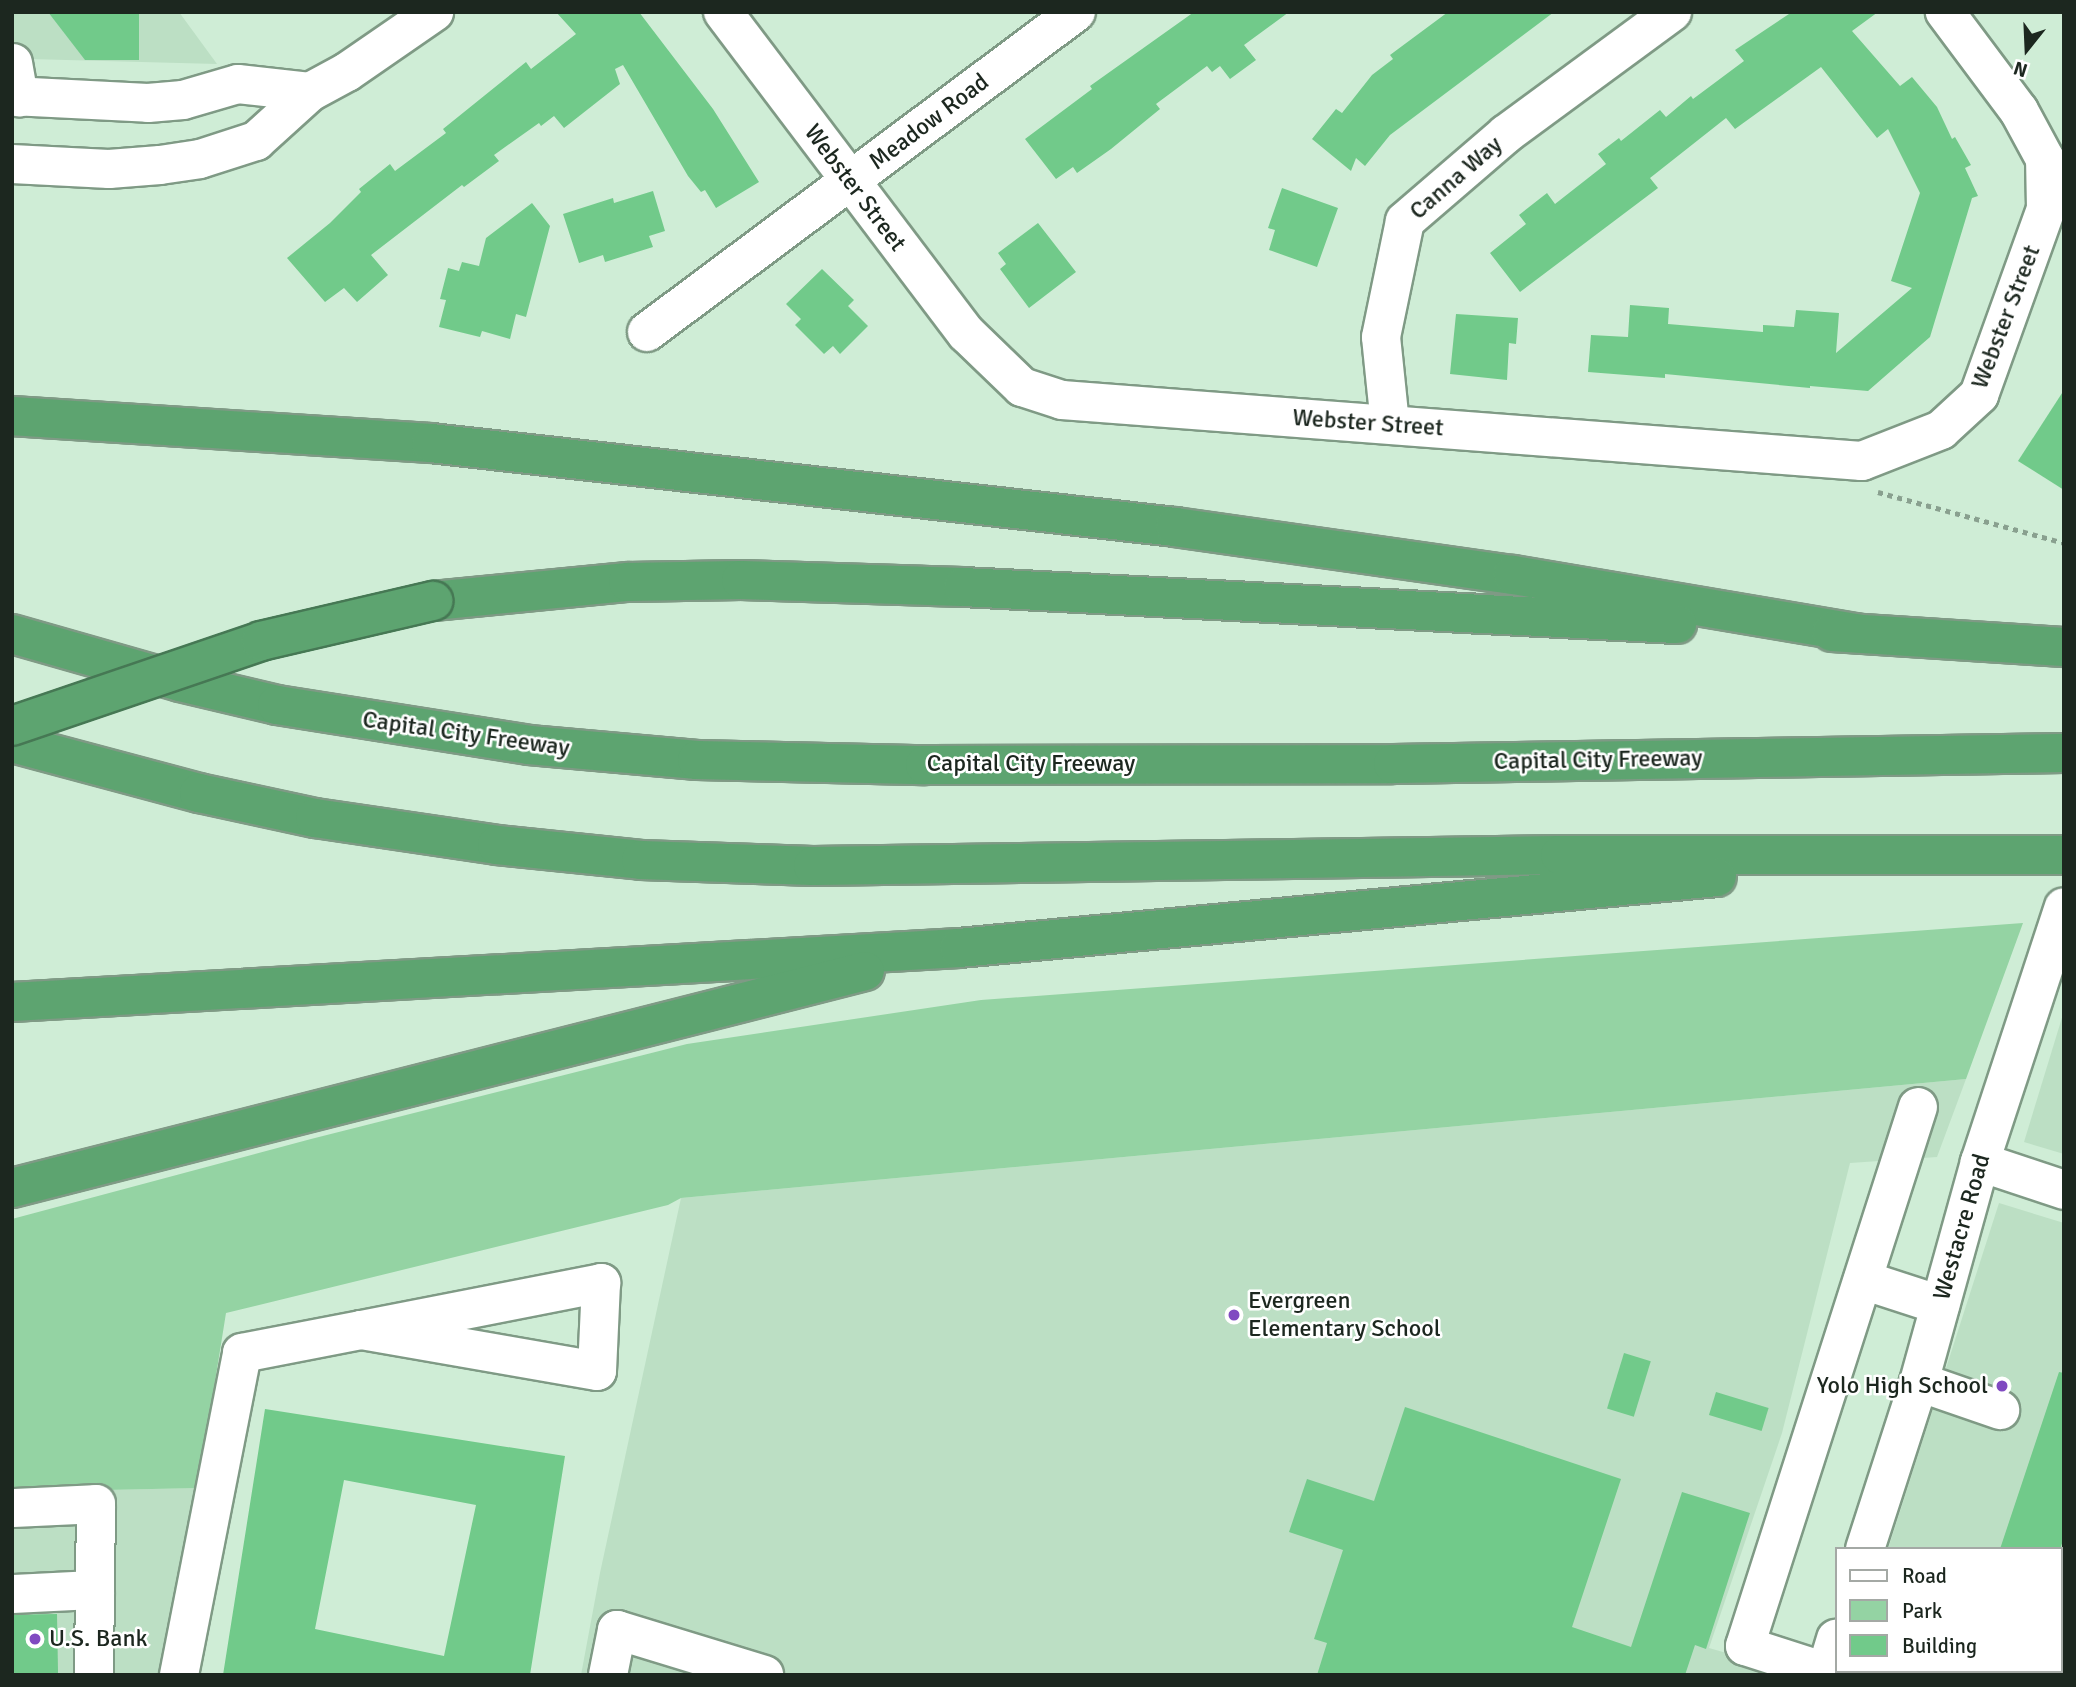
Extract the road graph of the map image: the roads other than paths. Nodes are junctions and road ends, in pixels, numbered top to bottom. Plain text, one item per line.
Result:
1 (434, 12) edge
2 (723, 12) edge
3 (1076, 12) edge
4 (1672, 12) edge
5 (1945, 12) edge
6 (15, 85) edge
7 (310, 92) junction
8 (12, 164) edge
9 (849, 182) junction
10 (647, 332) dead end
11 (12, 416) edge
12 (1390, 424) junction
13 (1857, 633) junction
14 (12, 634) edge
15 (2054, 646) edge
16 (12, 726) edge
17 (12, 743) edge
18 (2064, 752) edge
19 (2064, 855) edge
20 (1994, 856) junction
21 (2064, 907) edge
22 (959, 948) junction
23 (12, 1002) edge
24 (1918, 1107) dead end
25 (1980, 1162) junction
26 (12, 1188) edge
27 (2064, 1190) edge
28 (1863, 1280) junction
29 (1940, 1304) junction
30 (362, 1329) junction
31 (1919, 1382) junction
32 (2000, 1410) dead end
33 (12, 1508) edge
34 (1866, 1547) edge
35 (95, 1590) junction
36 (12, 1594) edge
37 (1829, 1662) edge
38 (94, 1675) edge
39 (179, 1675) edge
40 (608, 1675) edge
41 (764, 1675) edge

1 - 7 street
2 - 9 street, Webster Street
3 - 9 street, Meadow Road
4 - 12 street, Canna Way
5 - 12 street, Webster Street
6 - 7 street
7 - 8 street
9 - 10 street, Meadow Road
9 - 12 street, Webster Street
11 - 13 highway
13 - 15 highway
13 - 16 highway, bridge
14 - 18 highway, Capital City Freeway
17 - 20 highway
19 - 20 highway
20 - 22 highway
21 - 25 street, Westacre Road
22 - 23 highway
22 - 26 highway
24 - 28 street
25 - 27 street
25 - 29 street, Westacre Road
28 - 29 street
28 - 37 street
29 - 31 street, Westacre Road
30 - 30 street
30 - 39 street
31 - 32 street
31 - 34 street, Westacre Road
33 - 35 street
35 - 36 street
35 - 38 street
40 - 41 street

